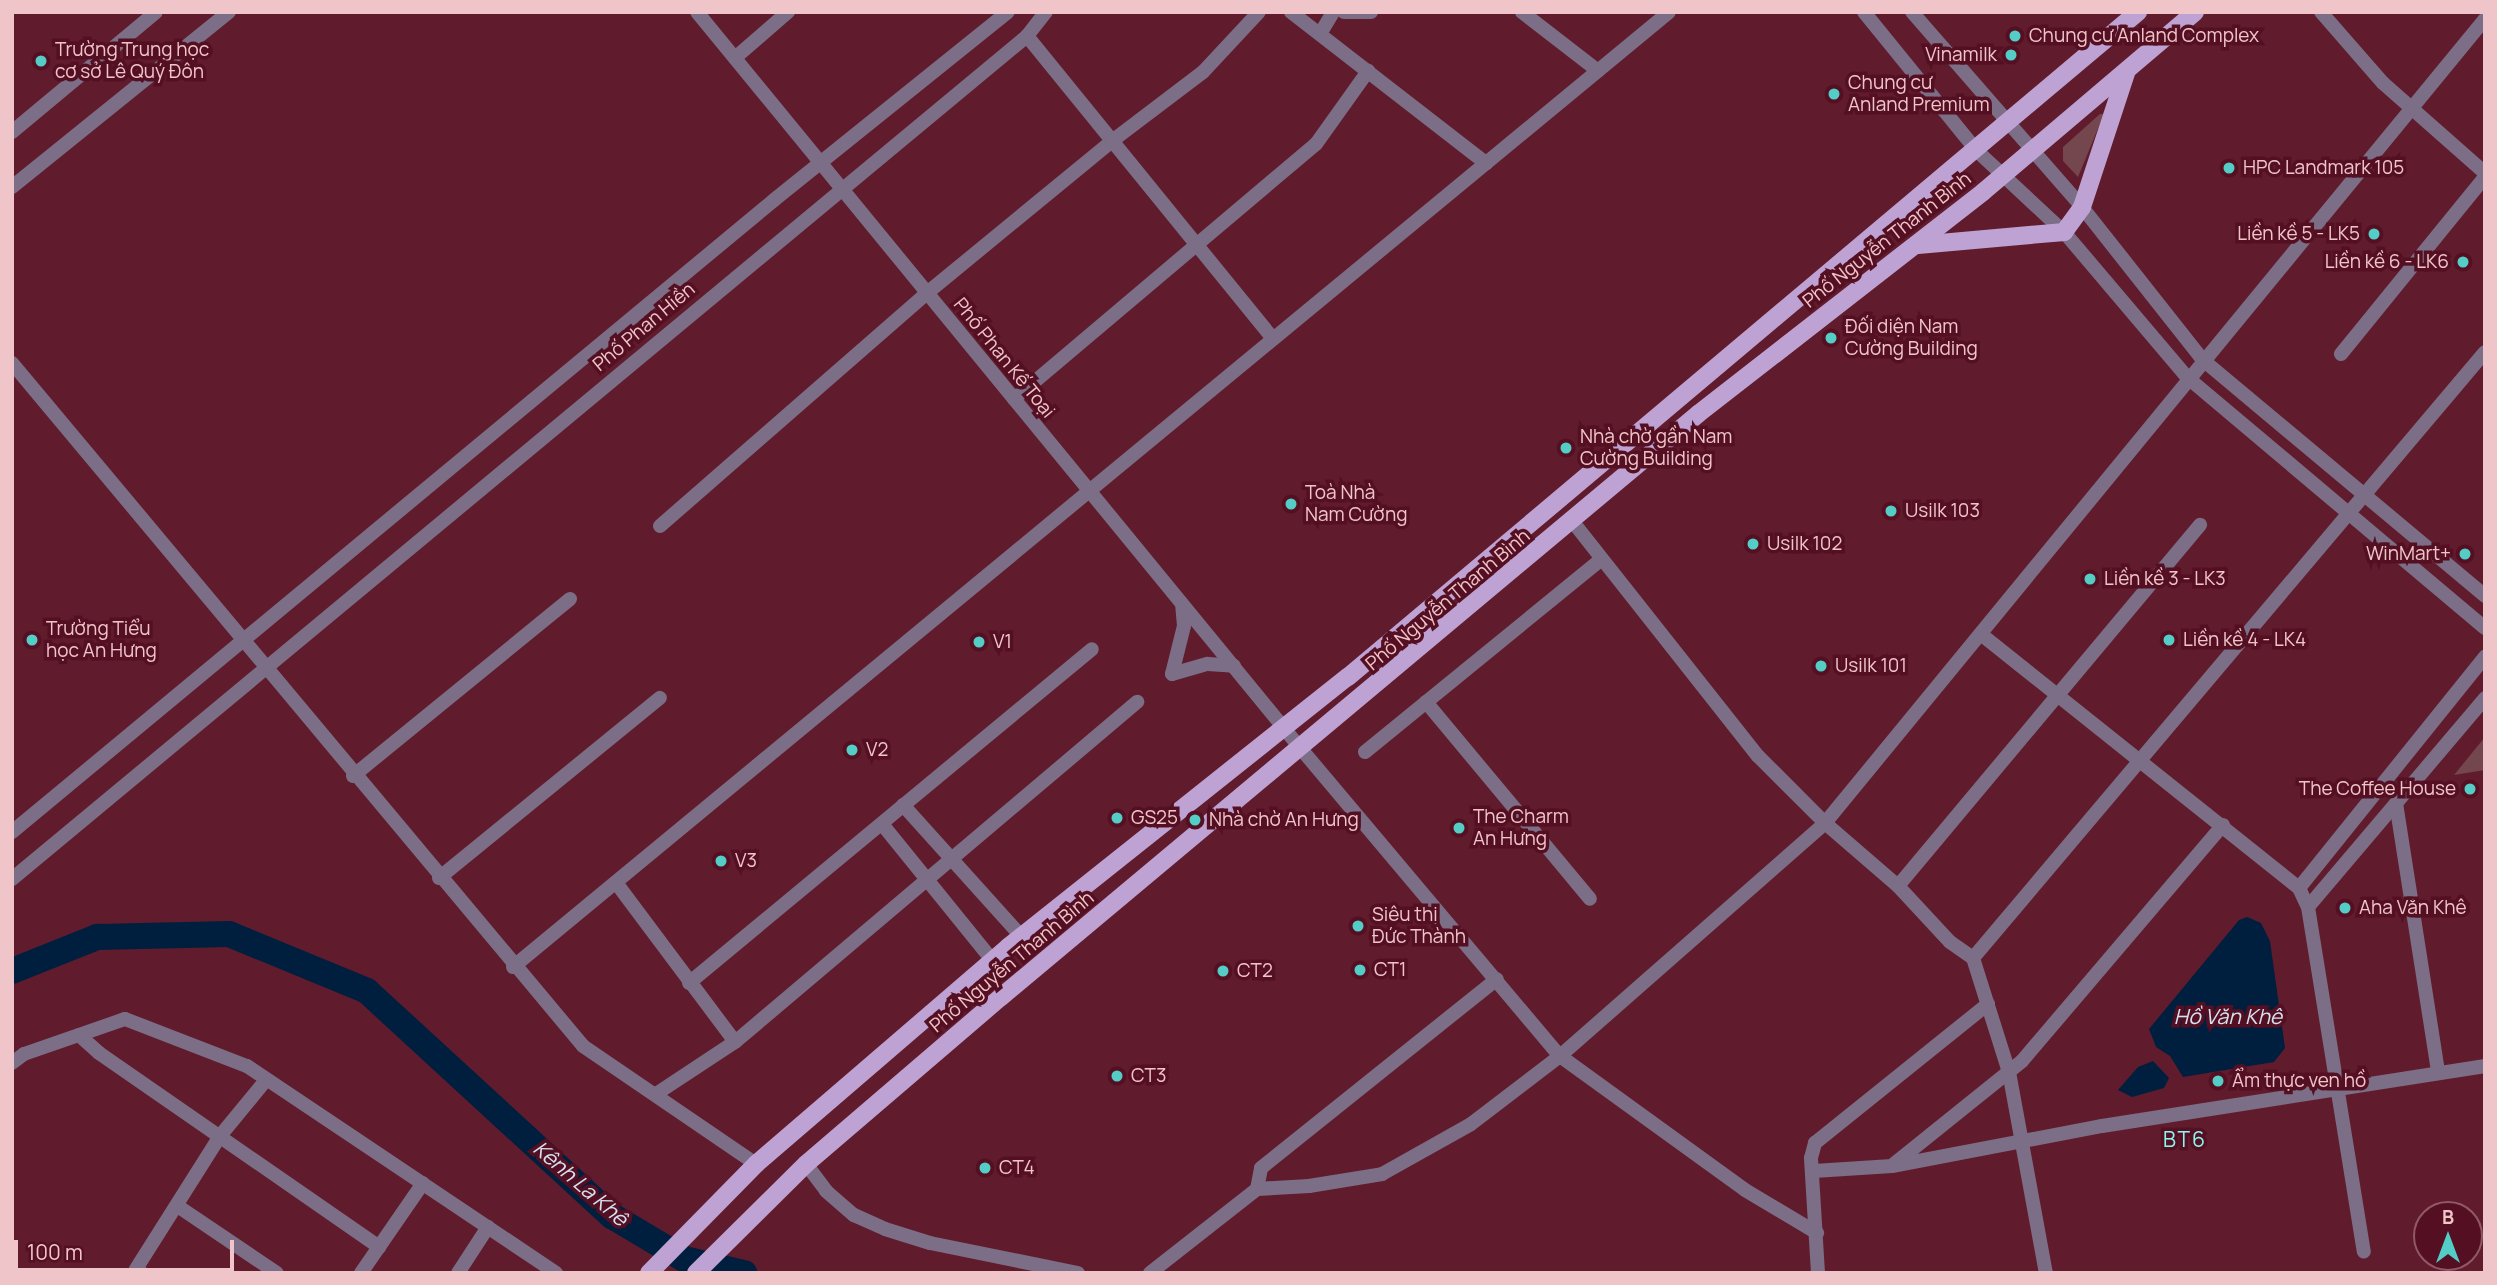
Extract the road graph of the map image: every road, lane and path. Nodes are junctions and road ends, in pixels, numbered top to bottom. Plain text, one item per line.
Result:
1 (156, 12) edge
2 (229, 12) edge
3 (697, 12) edge
4 (788, 12) edge
5 (1009, 12) edge
6 (1046, 12) edge
7 (1259, 12) edge
8 (1291, 12) edge
9 (1333, 12) edge
10 (1345, 12) edge
11 (1371, 12) edge
12 (1522, 12) edge
13 (1669, 12) edge
14 (1864, 12) edge
15 (1912, 12) edge
16 (2138, 12) edge
17 (2195, 12) edge
18 (2321, 12) edge
19 (2485, 19) edge
20 (1320, 34) junction
21 (1027, 36) junction
22 (736, 57) junction
23 (2127, 70) junction
24 (1368, 71) junction
25 (1598, 71) junction
26 (2409, 108) junction
27 (2006, 125) junction
28 (12, 132) edge
29 (1112, 141) junction
30 (1976, 150) junction
31 (2031, 151) junction
32 (1486, 163) junction
33 (820, 164) junction
34 (2003, 174) junction
35 (2485, 175) edge
36 (12, 187) edge
37 (841, 189) junction
38 (2082, 207) junction
39 (2064, 232) junction
40 (1198, 246) junction
41 (1913, 246) junction
42 (927, 293) junction
43 (1273, 339) junction
44 (2485, 352) edge
45 (2341, 354) dead end
46 (2203, 360) junction
47 (12, 363) edge
48 (2188, 379) junction
49 (1014, 399) junction
50 (1089, 491) junction
51 (2364, 495) junction
52 (2350, 513) junction
53 (1573, 522) junction
54 (2200, 525) dead end
55 (660, 526) dead end
56 (1600, 560) junction
57 (2485, 596) edge
58 (570, 599) dead end
59 (1182, 604) junction
60 (2485, 628) edge
61 (1982, 635) junction
62 (241, 642) junction
63 (1092, 649) dead end
64 (2485, 657) edge
65 (1234, 666) junction
66 (263, 667) junction
67 (2056, 692) junction
68 (660, 698) dead end
69 (2485, 698) edge
70 (1137, 702) dead end
71 (1426, 702) junction
72 (1284, 725) junction
73 (1302, 750) junction
74 (1365, 752) dead end
75 (2143, 762) junction
76 (353, 776) junction
77 (2396, 803) junction
78 (903, 805) junction
79 (1825, 823) junction
80 (882, 824) junction
81 (2223, 825) junction
82 (12, 832) edge
83 (950, 859) junction
84 (439, 878) junction
85 (925, 878) junction
86 (12, 879) edge
87 (617, 884) junction
88 (1898, 886) junction
89 (2299, 888) junction
90 (1590, 899) dead end
91 (2308, 907) junction
92 (1021, 936) junction
93 (1973, 958) junction
94 (992, 960) junction
95 (513, 967) junction
96 (1497, 979) junction
97 (689, 983) junction
98 (1988, 1004) junction
99 (79, 1035) junction
100 (735, 1042) junction
101 (1560, 1056) junction
102 (12, 1063) edge
103 (2485, 1066) edge
104 (2009, 1072) junction
105 (2438, 1072) junction
106 (266, 1080) junction
107 (2336, 1087) junction
108 (656, 1094) junction
109 (220, 1136) junction
110 (2020, 1144) junction
111 (756, 1164) junction
112 (806, 1164) junction
113 (1892, 1166) junction
114 (1814, 1171) junction
115 (423, 1183) junction
116 (1257, 1189) junction
117 (178, 1207) junction
118 (488, 1227) junction
119 (1817, 1233) junction
120 (379, 1247) junction
121 (2364, 1251) dead end
122 (142, 1273) edge
123 (276, 1273) edge
124 (361, 1273) edge
125 (458, 1273) edge
126 (556, 1273) edge
127 (649, 1273) edge
128 (695, 1273) edge
129 (1078, 1273) edge
130 (1150, 1273) edge
131 (1818, 1273) edge
132 (2046, 1273) edge

1 - 28 street
2 - 36 street
3 - 22 street, Phố Phan Kế Toại
4 - 22 street
5 - 33 street, Phố Phan Hiền
6 - 21 street, Phố Phan Hiền
7 - 29 street
8 - 20 street
9 - 20 street
10 - 11 street
12 - 25 street
13 - 25 street
14 - 30 street
15 - 27 street
16 - 27 main road, Phố Nguyễn Thanh Bình
17 - 23 main road, Phố Nguyễn Thanh Bình
18 - 26 street
19 - 26 street
20 - 24 street
21 - 29 street
21 - 37 street, Phố Phan Hiền
22 - 33 street, Phố Phan Kế Toại
23 - 31 main road, Phố Nguyễn Thanh Bình
23 - 38 main road
24 - 32 street
24 - 40 street
25 - 32 street
26 - 35 street
26 - 46 street
27 - 30 main road, Phố Nguyễn Thanh Bình
27 - 31 street
29 - 40 street
29 - 42 street
30 - 34 street
30 - 72 main road, Phố Nguyễn Thanh Bình
31 - 34 main road, Phố Nguyễn Thanh Bình
31 - 38 street
32 - 43 street
33 - 37 street, Phố Phan Kế Toại
33 - 62 street, Phố Phan Hiền
34 - 39 street
34 - 41 main road, Phố Nguyễn Thanh Bình
35 - 45 street
37 - 42 street, Phố Phan Kế Toại
37 - 66 street, Phố Phan Hiền
38 - 39 main road
38 - 46 street
39 - 41 main road
39 - 48 street
40 - 43 street
40 - 49 street
41 - 53 main road, Phố Nguyễn Thanh Bình
42 - 49 street, Phố Phan Kế Toại
42 - 55 street
43 - 50 street
44 - 51 street
46 - 48 street
46 - 51 street
47 - 62 street
48 - 52 street
48 - 61 street
49 - 50 street, Phố Phan Kế Toại
50 - 59 street, Phố Phan Kế Toại
50 - 87 street
51 - 52 street
51 - 57 street
52 - 60 street
52 - 75 street
53 - 56 street
53 - 73 main road, Phố Nguyễn Thanh Bình
54 - 67 street
56 - 71 street
56 - 79 street
58 - 76 street
59 - 65 street, Phố Phan Kế Toại
59 - 65 street
61 - 67 street
61 - 79 street
62 - 66 street
62 - 82 street, Phố Phan Hiền
63 - 78 street
64 - 89 street
65 - 72 street, Phố Phan Kế Toại
66 - 76 street
66 - 86 street, Phố Phan Hiền
67 - 75 street
67 - 88 street
68 - 84 street
69 - 77 street
70 - 83 street
71 - 74 street
71 - 90 street
72 - 73 street, Phố Phan Kế Toại
72 - 92 main road, Phố Nguyễn Thanh Bình
73 - 96 street, Phố Phan Kế Toại
73 - 112 main road, Phố Nguyễn Thanh Bình
75 - 81 street
75 - 93 street
76 - 84 street
77 - 91 street
77 - 105 street
78 - 80 street
78 - 83 street
79 - 88 street
79 - 101 street
80 - 85 street
80 - 97 street
81 - 89 street
81 - 104 street
83 - 85 street
83 - 92 street
84 - 95 street
85 - 94 street
85 - 100 street
87 - 95 street
87 - 97 street
88 - 93 street
89 - 91 street
91 - 107 street
92 - 94 main road, Phố Nguyễn Thanh Bình
93 - 98 street
94 - 111 main road, Phố Nguyễn Thanh Bình
95 - 108 street
96 - 101 street, Phố Phan Kế Toại
96 - 116 street
97 - 100 street
98 - 104 street
98 - 114 street
99 - 102 street
99 - 106 street
99 - 109 street
100 - 108 street
101 - 116 street
101 - 119 street, Phố Phan Kế Toại
103 - 105 street
104 - 110 street
104 - 113 street
105 - 107 street
106 - 109 street
106 - 115 street
107 - 110 street
107 - 121 street
108 - 111 street
109 - 117 street
109 - 120 street
110 - 113 street
110 - 132 street
111 - 127 main road, Phố Nguyễn Thanh Bình
112 - 128 main road, Phố Nguyễn Thanh Bình
112 - 129 street
113 - 114 street
114 - 119 street
115 - 118 street
115 - 120 street
116 - 130 street
117 - 122 street
117 - 123 street
118 - 125 street
118 - 126 street
119 - 131 street
120 - 124 street

